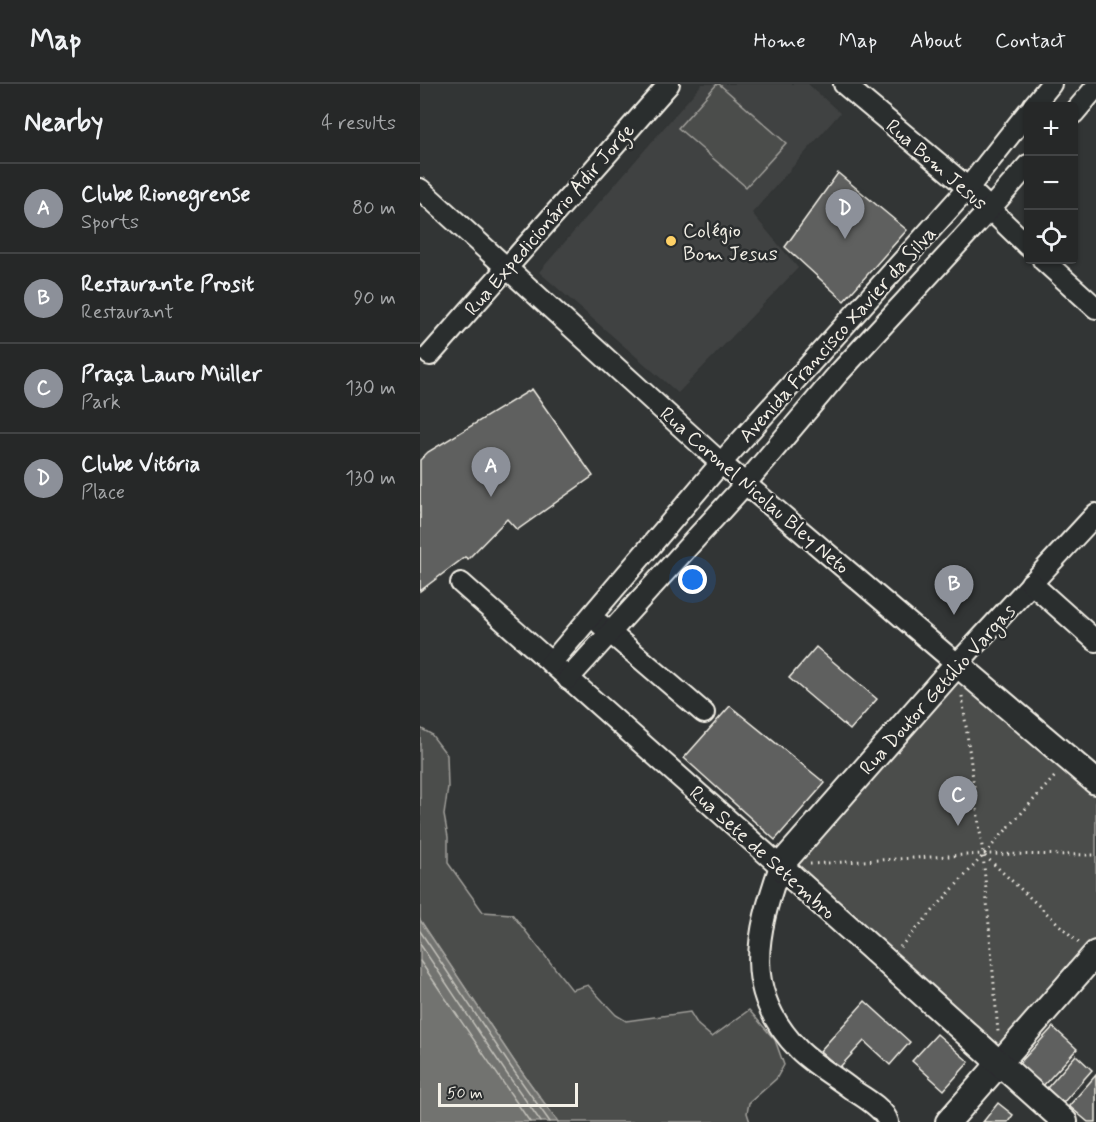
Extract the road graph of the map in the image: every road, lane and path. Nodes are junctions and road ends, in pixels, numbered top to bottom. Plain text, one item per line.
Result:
1 (669, 84) edge
2 (844, 84) edge
3 (1051, 84) edge
4 (1096, 87) edge
5 (1036, 102) edge
6 (1078, 108) edge
7 (1024, 118) edge
8 (1024, 171) edge
9 (968, 188) junction
10 (420, 189) edge
11 (989, 210) junction
12 (1024, 242) edge
13 (1047, 264) edge
14 (506, 268) junction
15 (1096, 308) edge
16 (430, 355) dead end
17 (818, 357) junction
18 (837, 375) junction
19 (721, 463) junction
20 (746, 483) junction
21 (1096, 514) edge
22 (461, 583) dead end
23 (1031, 583) junction
24 (590, 617) junction
25 (610, 631) junction
26 (1096, 641) edge
27 (550, 663) junction
28 (957, 664) junction
29 (568, 679) junction
30 (704, 713) dead end
31 (1070, 759) junction
32 (1096, 782) edge
33 (983, 854) junction
34 (1096, 855) edge
35 (780, 866) junction
36 (1094, 955) edge
37 (886, 962) junction
38 (1000, 1064) junction
39 (888, 1122) edge
40 (948, 1122) edge
41 (1065, 1122) edge

1 - 14 street, Rua Expedicionário Adir Jorge
2 - 9 street, Rua Bom Jesus
3 - 5 street
4 - 6 street
7 - 9 street, Avenida Francisco Xavier da Silva
8 - 11 street, Avenida Francisco Xavier da Silva
9 - 11 street, Rua Bom Jesus
9 - 17 street, Avenida Francisco Xavier da Silva
10 - 14 street, Rua Coronel Nicolau Bley Neto
11 - 12 street, Rua Bom Jesus
11 - 18 street, Avenida Francisco Xavier da Silva
13 - 15 street
14 - 16 street, Rua Expedicionário Adir Jorge
14 - 19 street, Rua Coronel Nicolau Bley Neto
17 - 18 street
17 - 19 street, Avenida Francisco Xavier da Silva
18 - 20 street, Avenida Francisco Xavier da Silva
19 - 20 street, Rua Coronel Nicolau Bley Neto
19 - 24 street, Avenida Francisco Xavier da Silva
20 - 25 street, Avenida Francisco Xavier da Silva
20 - 28 street, Rua Coronel Nicolau Bley Neto
21 - 23 street, Rua Doutor Getúlio Vargas
22 - 27 street, Rua Sete de Setembro
23 - 26 street
23 - 28 street, Rua Doutor Getúlio Vargas
24 - 25 street
24 - 27 street, Avenida Francisco Xavier da Silva
25 - 29 street, Avenida Francisco Xavier da Silva
25 - 30 street
27 - 29 street, Rua Sete de Setembro
28 - 31 main road, Rua Coronel Nicolau Bley Neto
28 - 33 path
28 - 35 main road, Rua Doutor Getúlio Vargas
29 - 35 street, Rua Sete de Setembro
31 - 32 main road, Rua Coronel Nicolau Bley Neto
31 - 33 path
33 - 34 path
33 - 35 path
33 - 36 path
33 - 37 path
33 - 38 path
35 - 37 main road, Rua Sete de Setembro
35 - 39 street
36 - 38 main road
37 - 38 main road, Rua Sete de Setembro
38 - 40 main road
38 - 41 main road, Rua Sete de Setembro

